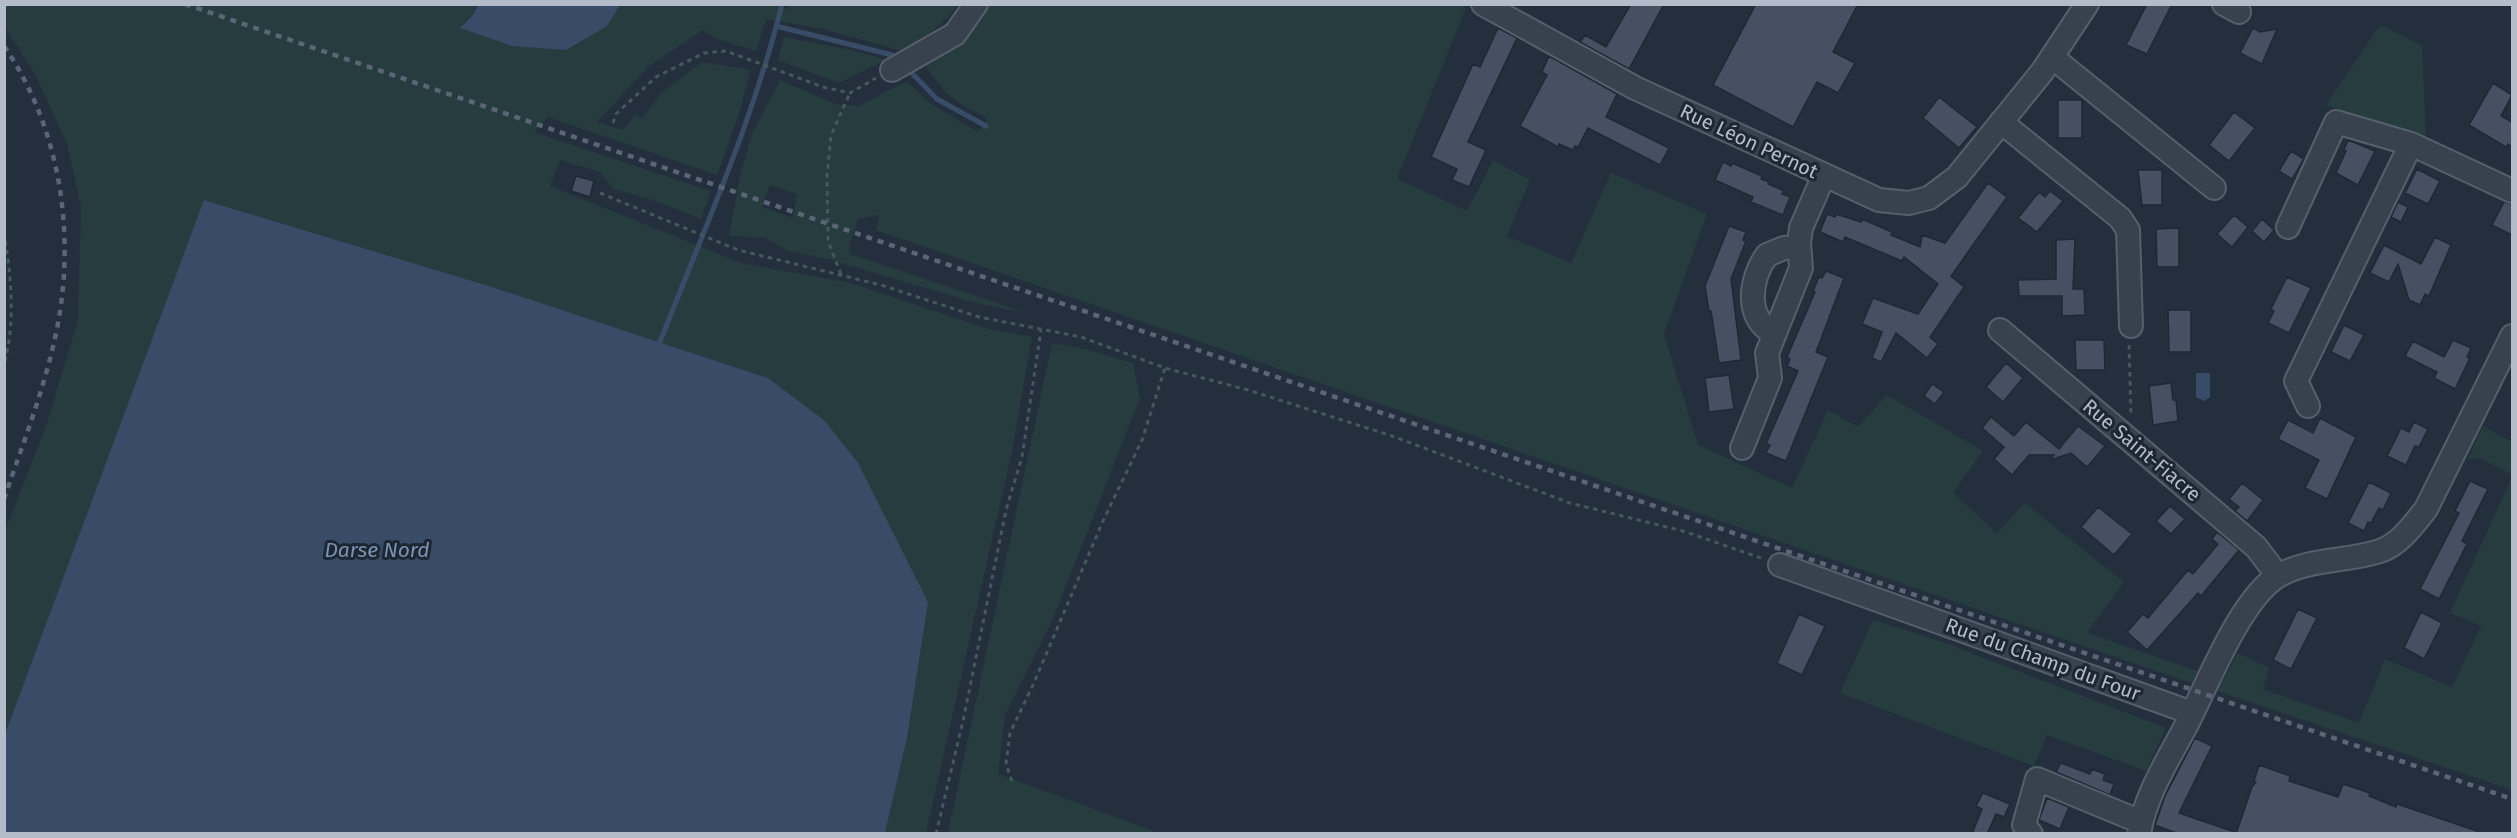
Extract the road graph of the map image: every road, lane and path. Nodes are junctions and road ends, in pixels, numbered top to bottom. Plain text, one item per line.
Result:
1 (976, 4) edge
2 (1483, 4) edge
3 (2087, 4) edge
4 (2052, 57) junction
5 (900, 65) joint
6 (850, 93) junction
7 (2001, 122) junction
8 (613, 123) dead end
9 (2412, 144) junction
10 (1824, 175) junction
11 (2214, 188) dead end
12 (2512, 191) edge
13 (600, 193) dead end
14 (2288, 227) dead end
15 (4, 232) edge
16 (1799, 247) junction
17 (841, 274) junction
18 (2131, 326) joint
19 (1041, 330) junction
20 (2001, 330) dead end
21 (1774, 333) junction
22 (2512, 336) edge
23 (4, 365) edge
24 (1165, 368) junction
25 (2308, 406) dead end
26 (2127, 438) junction
27 (1742, 448) dead end
28 (1780, 565) joint
29 (2278, 576) junction
30 (2192, 713) junction
31 (1012, 781) dead end
32 (2140, 828) edge
33 (936, 834) edge
34 (2031, 834) edge

1 - 5 street
2 - 10 street, Rue Léon Pernot
3 - 4 street, Rue Léon Pernot
4 - 7 street, Rue Léon Pernot
4 - 11 street
5 - 6 path
6 - 8 path
6 - 17 path
7 - 10 street, Rue Léon Pernot
7 - 18 street
9 - 12 street
9 - 14 street
9 - 25 street
10 - 16 street
13 - 17 path
15 - 23 path
16 - 21 street
16 - 21 street
17 - 19 path
18 - 26 path
19 - 24 path
19 - 33 path
20 - 26 street, Rue Saint-Fiacre
21 - 27 street
22 - 29 street
24 - 28 path
24 - 31 path
26 - 29 street, Rue Saint-Fiacre
28 - 30 street, Rue du Champ du Four
29 - 30 street
30 - 32 street
32 - 34 street

